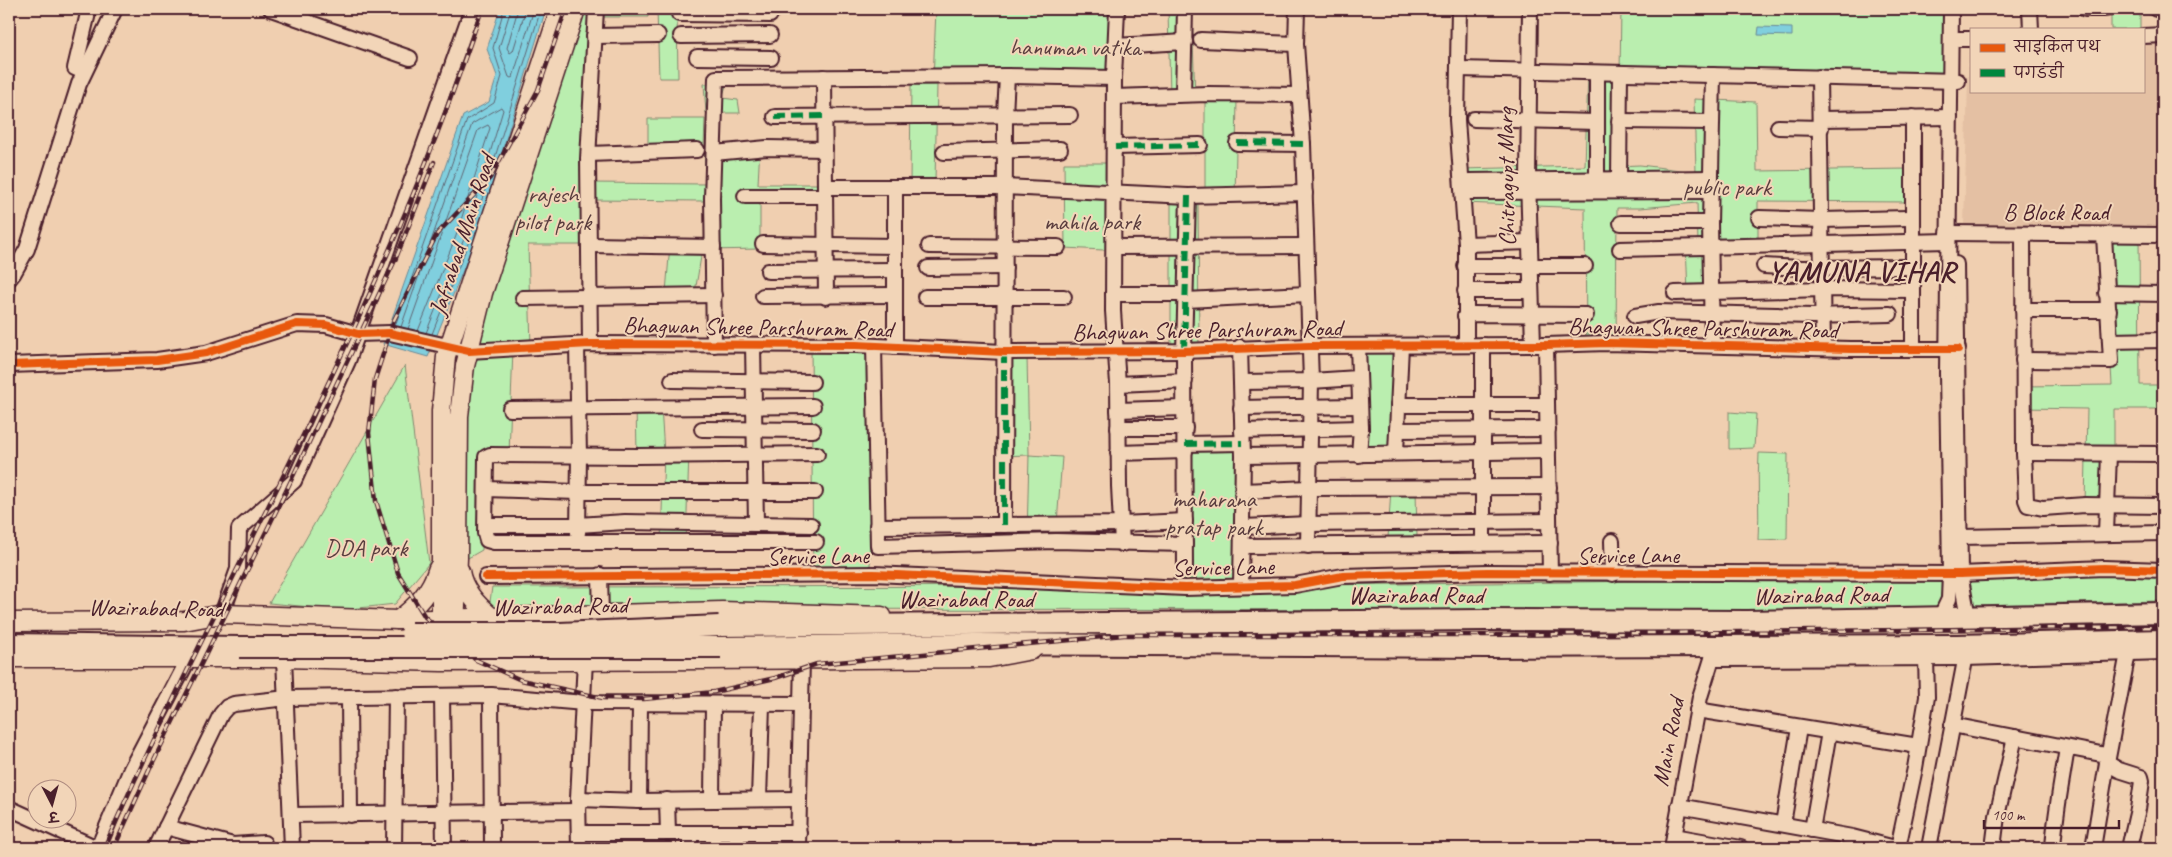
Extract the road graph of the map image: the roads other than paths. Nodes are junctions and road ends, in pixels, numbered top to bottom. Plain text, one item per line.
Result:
1 (89, 9) edge
2 (115, 9) edge
3 (271, 9) edge
4 (472, 9) edge
5 (560, 9) edge
6 (576, 9) edge
7 (596, 9) edge
8 (1117, 9) edge
9 (1185, 9) edge
10 (1297, 9) edge
11 (1459, 9) edge
12 (1530, 9) edge
13 (1951, 9) edge
14 (1957, 9) edge
15 (2030, 9) edge
16 (2085, 9) edge
17 (2106, 9) edge
18 (2156, 9) edge
19 (2163, 9) edge
20 (770, 12) edge
21 (679, 14) dead end
22 (2031, 28) edge
23 (658, 35) dead end
24 (2163, 35) edge
25 (594, 36) junction
26 (681, 36) dead end
27 (770, 36) junction
28 (2144, 36) edge
29 (1964, 39) edge
30 (1201, 40) dead end
31 (1185, 42) junction
32 (1296, 44) junction
33 (1115, 46) junction
34 (697, 57) dead end
35 (410, 58) dead end
36 (771, 58) junction
37 (1459, 69) junction
38 (1528, 71) junction
39 (84, 72) junction
40 (1597, 73) junction
41 (1620, 73) junction
42 (1713, 75) junction
43 (1007, 76) junction
44 (824, 77) junction
45 (1819, 77) junction
46 (771, 78) junction
47 (1114, 78) junction
48 (1955, 81) junction
49 (1184, 94) junction
50 (1298, 95) junction
51 (1114, 97) junction
52 (1005, 115) junction
53 (1070, 115) dead end
54 (824, 116) junction
55 (775, 117) dead end
56 (1913, 117) junction
57 (1950, 117) junction
58 (1474, 119) dead end
59 (1528, 120) junction
60 (1596, 122) junction
61 (1619, 122) junction
62 (1712, 122) junction
63 (1821, 124) junction
64 (1778, 128) dead end
65 (1237, 143) dead end
66 (1303, 144) junction
67 (1200, 145) dead end
68 (1115, 147) junction
69 (825, 149) junction
70 (1060, 149) dead end
71 (697, 150) dead end
72 (1005, 151) junction
73 (944, 152) dead end
74 (714, 153) junction
75 (589, 154) junction
76 (1597, 179) junction
77 (1619, 179) junction
78 (1528, 185) junction
79 (1711, 185) junction
80 (895, 187) junction
81 (1469, 187) dead end
82 (1005, 188) junction
83 (825, 191) junction
84 (1114, 192) junction
85 (1304, 193) junction
86 (745, 196) dead end
87 (1188, 196) junction
88 (1759, 218) dead end
89 (1908, 218) dead end
90 (1822, 220) junction
91 (1622, 223) dead end
92 (1710, 223) junction
93 (2023, 234) junction
94 (2104, 235) junction
95 (2163, 235) edge
96 (1951, 236) junction
97 (1530, 242) junction
98 (1913, 242) junction
99 (763, 244) dead end
100 (1466, 244) junction
101 (1822, 244) junction
102 (589, 245) junction
103 (826, 245) junction
104 (895, 246) junction
105 (929, 246) dead end
106 (1186, 246) junction
107 (1305, 246) junction
108 (1711, 246) junction
109 (713, 247) junction
110 (1006, 247) junction
111 (1058, 247) dead end
112 (1114, 247) junction
113 (1620, 249) dead end
114 (1005, 266) junction
115 (1465, 266) junction
116 (1585, 266) dead end
117 (1764, 266) dead end
118 (1530, 267) junction
119 (1822, 267) junction
120 (1912, 267) junction
121 (928, 268) dead end
122 (826, 270) junction
123 (895, 270) junction
124 (768, 271) dead end
125 (9, 278) edge
126 (1823, 289) junction
127 (1911, 290) junction
128 (1465, 291) junction
129 (1531, 291) junction
130 (1675, 293) dead end
131 (2106, 293) junction
132 (1113, 294) junction
133 (1307, 294) junction
134 (1711, 294) junction
135 (2163, 294) edge
136 (714, 295) junction
137 (895, 295) junction
138 (590, 296) junction
139 (763, 296) dead end
140 (826, 296) junction
141 (1005, 296) junction
142 (925, 297) dead end
143 (1064, 297) dead end
144 (1185, 297) junction
145 (523, 298) dead end
146 (2023, 310) junction
147 (2109, 310) junction
148 (1532, 314) junction
149 (1890, 314) dead end
150 (1586, 315) dead end
151 (1711, 315) junction
152 (1823, 315) junction
153 (1465, 316) junction
154 (1635, 316) dead end
155 (358, 334) junction
156 (2163, 340) edge
157 (2110, 342) junction
158 (583, 344) junction
159 (714, 345) junction
160 (753, 345) junction
161 (1540, 345) junction
162 (1712, 345) junction
163 (874, 346) junction
164 (1309, 346) junction
165 (1358, 346) junction
166 (1401, 346) junction
167 (1466, 346) junction
168 (1483, 346) junction
169 (451, 347) junction
170 (1240, 347) junction
171 (895, 348) junction
172 (1823, 348) junction
173 (1913, 349) junction
174 (1953, 349) junction
175 (469, 351) junction
176 (1184, 351) junction
177 (1004, 352) junction
178 (1115, 352) junction
179 (2023, 360) junction
180 (9, 365) edge
181 (1358, 378) junction
182 (672, 380) dead end
183 (753, 381) junction
184 (1184, 381) junction
185 (1311, 381) junction
186 (812, 382) dead end
187 (1241, 382) junction
188 (1118, 384) junction
189 (1483, 404) junction
190 (1310, 405) junction
191 (1547, 405) junction
192 (753, 406) junction
193 (813, 406) dead end
194 (1359, 406) junction
195 (1398, 406) junction
196 (578, 408) junction
197 (1184, 408) junction
198 (1241, 408) junction
199 (510, 409) dead end
200 (1118, 410) junction
201 (1118, 428) junction
202 (1185, 428) junction
203 (1361, 428) junction
204 (702, 429) dead end
205 (753, 429) junction
206 (1548, 429) junction
207 (813, 430) dead end
208 (1310, 430) junction
209 (1397, 430) junction
210 (1483, 430) junction
211 (1242, 443) junction
212 (1185, 448) junction
213 (1548, 451) junction
214 (1396, 452) junction
215 (1118, 453) junction
216 (1483, 453) junction
217 (1953, 453) junction
218 (2024, 453) junction
219 (817, 454) dead end
220 (2109, 454) junction
221 (2163, 454) edge
222 (754, 455) junction
223 (1359, 455) junction
224 (579, 456) junction
225 (1309, 456) junction
226 (1482, 487) junction
227 (1549, 487) junction
228 (1308, 488) junction
229 (486, 490) junction
230 (756, 490) junction
231 (1243, 491) junction
232 (577, 492) junction
233 (815, 492) dead end
234 (2107, 506) junction
235 (2163, 506) edge
236 (1185, 521) junction
237 (1482, 521) junction
238 (1549, 521) junction
239 (756, 524) junction
240 (1122, 524) junction
241 (1308, 524) junction
242 (486, 525) junction
243 (578, 525) junction
244 (812, 525) dead end
245 (1004, 525) junction
246 (877, 526) junction
247 (1243, 528) junction
248 (2106, 533) junction
249 (2163, 533) edge
250 (1960, 538) junction
251 (1612, 541) dead end
252 (578, 542) junction
253 (816, 542) dead end
254 (1483, 543) junction
255 (1550, 543) junction
256 (1122, 544) junction
257 (1185, 544) junction
258 (1242, 546) junction
259 (1308, 546) junction
260 (441, 554) junction
261 (458, 558) junction
262 (1185, 569) dead end
263 (2163, 570) edge
264 (1550, 573) junction
265 (1613, 574) junction
266 (1955, 574) junction
267 (600, 576) junction
268 (486, 577) dead end
269 (1241, 586) junction
270 (2163, 613) edge
271 (230, 614) junction
272 (601, 614) junction
273 (622, 614) junction
274 (1968, 617) junction
275 (447, 618) junction
276 (493, 618) junction
277 (1940, 618) junction
278 (398, 620) junction
279 (9, 622) edge
280 (1061, 623) junction
281 (9, 631) edge
282 (2163, 640) edge
283 (9, 644) edge
284 (1066, 644) junction
285 (1967, 651) junction
286 (1714, 652) junction
287 (2163, 652) edge
288 (2128, 653) junction
289 (9, 658) edge
290 (189, 658) junction
291 (284, 658) junction
292 (802, 658) junction
293 (1926, 658) junction
294 (619, 659) junction
295 (585, 660) junction
296 (449, 661) junction
297 (491, 695) junction
298 (396, 696) junction
299 (442, 696) junction
300 (350, 697) junction
301 (286, 698) junction
302 (584, 703) junction
303 (640, 704) junction
304 (713, 704) junction
305 (801, 704) junction
306 (762, 705) junction
307 (1697, 710) junction
308 (1952, 725) junction
309 (1799, 728) junction
310 (1829, 732) junction
311 (2015, 737) junction
312 (1912, 745) dead end
313 (2066, 748) junction
314 (2107, 763) junction
315 (712, 799) junction
316 (760, 799) junction
317 (799, 799) junction
318 (667, 800) junction
319 (639, 801) junction
320 (578, 805) junction
321 (1679, 806) junction
322 (9, 808) edge
323 (445, 813) junction
324 (492, 813) junction
325 (395, 814) junction
326 (350, 815) junction
327 (291, 816) junction
328 (1783, 824) junction
329 (166, 827) junction
330 (1812, 830) junction
331 (579, 833) junction
332 (668, 833) junction
333 (690, 833) junction
334 (713, 833) junction
335 (737, 833) junction
336 (762, 833) junction
337 (799, 833) junction
338 (1673, 842) edge
339 (264, 843) dead end
340 (98, 848) edge
341 (156, 848) edge
342 (292, 848) edge
343 (394, 848) edge
344 (444, 848) edge
345 (492, 848) edge
346 (579, 848) edge
347 (690, 848) edge
348 (713, 848) edge
349 (737, 848) edge
350 (762, 848) edge
351 (798, 848) edge
352 (1741, 848) edge
353 (1896, 848) edge
354 (1929, 848) edge
355 (1993, 848) edge
356 (2053, 848) edge
357 (2094, 848) edge
358 (2129, 848) edge

1 - 39 street
2 - 39 street
3 - 35 street
4 - 155 street
5 - 169 main road, Jafrabad Main Road
6 - 175 main road, Jafrabad Main Road
7 - 25 street
8 - 33 street
9 - 31 street
10 - 32 street
11 - 37 street
12 - 38 street, Chitragupt Marg
13 - 48 street
14 - 29 street
15 - 22 street
16 - 17 street
18 - 19 street
20 - 21 street
20 - 27 street
23 - 25 street
24 - 28 street
25 - 75 street
26 - 27 street
27 - 36 street
29 - 48 street
30 - 32 street
31 - 33 street
31 - 49 street
32 - 50 street
33 - 47 street
34 - 36 street
36 - 46 street
37 - 38 street
37 - 100 street
38 - 40 street
38 - 59 street, Chitragupt Marg
39 - 125 street
40 - 41 street
40 - 60 street
41 - 42 street
41 - 61 street
42 - 45 street
42 - 62 street
43 - 44 street
43 - 47 street
43 - 52 street
44 - 46 street
44 - 54 street
45 - 48 street
45 - 63 street
46 - 74 street
47 - 51 street
48 - 57 street
48 - 96 street
49 - 50 street
49 - 51 street
50 - 66 street
51 - 68 street
52 - 53 street
52 - 54 street
52 - 72 street
54 - 55 street
54 - 69 street
56 - 57 street
56 - 63 street
56 - 98 street
57 - 96 street
58 - 59 street
59 - 60 street
59 - 78 street, Chitragupt Marg
60 - 76 street
61 - 62 street
61 - 77 street
62 - 79 street
63 - 64 street
63 - 90 street
65 - 66 street
66 - 85 street
67 - 68 street
68 - 84 street
69 - 74 street
69 - 83 street
70 - 72 street
71 - 75 street
72 - 73 street
72 - 82 street
74 - 109 street
75 - 102 street
76 - 77 street
76 - 78 street
77 - 79 street
78 - 79 street
78 - 81 street
78 - 97 street, Chitragupt Marg
79 - 92 street
80 - 82 street
80 - 83 street
80 - 104 street
82 - 84 street
82 - 110 street
83 - 86 street
83 - 103 street
84 - 87 street
84 - 112 street
85 - 87 street
85 - 107 street
87 - 106 street
88 - 90 street
89 - 90 street
90 - 101 street
91 - 92 street
92 - 108 street
93 - 94 street, B Block Road
93 - 96 street, B Block Road
93 - 146 street
94 - 95 street, B Block Road
94 - 131 street
96 - 98 street, B Block Road
96 - 174 street
97 - 100 street
97 - 118 street, Chitragupt Marg
98 - 101 street, B Block Road
98 - 120 street
99 - 103 street
100 - 115 street
101 - 108 street, B Block Road
101 - 119 street
102 - 109 street
102 - 138 street
103 - 104 street
103 - 122 street
104 - 123 street
105 - 110 street
106 - 107 street
106 - 112 street
106 - 144 street
107 - 133 street
108 - 113 street, B Block Road
108 - 134 street
109 - 136 street
110 - 111 street
110 - 114 street
112 - 132 street
114 - 121 street
114 - 141 street
115 - 118 street
115 - 128 street
116 - 118 street
117 - 119 street
118 - 129 street, Chitragupt Marg
119 - 120 street
119 - 126 street
120 - 127 street
122 - 123 street
122 - 124 street
122 - 140 street
123 - 137 street
126 - 127 street
126 - 134 street
126 - 152 street
127 - 173 street
128 - 129 street
128 - 153 street
129 - 148 street, Chitragupt Marg
130 - 134 street
131 - 135 street
131 - 147 street
132 - 144 street
132 - 178 street
133 - 144 street
133 - 164 street
134 - 151 street
136 - 138 street
136 - 159 street
137 - 140 street
137 - 171 street
138 - 145 street
138 - 158 street
139 - 140 street
141 - 142 street
141 - 143 street
141 - 177 street
144 - 176 street
146 - 147 street
146 - 179 street
147 - 157 street
148 - 150 street
148 - 153 street
148 - 161 street, Chitragupt Marg
149 - 152 street
151 - 152 street
151 - 154 street
151 - 162 street
152 - 172 street
153 - 167 street
155 - 169 street, Bhagwan Shree Parshuram Road
155 - 180 street, Bhagwan Shree Parshuram Road
155 - 271 street
156 - 157 street
157 - 179 street
158 - 159 street, Bhagwan Shree Parshuram Road
158 - 175 street, Bhagwan Shree Parshuram Road
158 - 196 street
159 - 160 street, Bhagwan Shree Parshuram Road
160 - 163 street, Bhagwan Shree Parshuram Road
160 - 183 street
161 - 162 street, Bhagwan Shree Parshuram Road
161 - 168 street, Bhagwan Shree Parshuram Road
161 - 191 street, Chitragupt Marg
162 - 172 street, Bhagwan Shree Parshuram Road
163 - 171 street, Bhagwan Shree Parshuram Road
163 - 246 street
164 - 165 street, Bhagwan Shree Parshuram Road
164 - 170 street, Bhagwan Shree Parshuram Road
164 - 185 street
165 - 166 street, Bhagwan Shree Parshuram Road
165 - 181 street
166 - 167 street, Bhagwan Shree Parshuram Road
166 - 195 street
167 - 168 street, Bhagwan Shree Parshuram Road
168 - 189 street
169 - 175 street, Bhagwan Shree Parshuram Road
169 - 260 main road, Jafrabad Main Road
170 - 176 street, Bhagwan Shree Parshuram Road
170 - 187 street
171 - 177 street, Bhagwan Shree Parshuram Road
172 - 173 street, Bhagwan Shree Parshuram Road
173 - 174 street, Bhagwan Shree Parshuram Road
174 - 217 street
175 - 261 main road, Jafrabad Main Road
176 - 178 street, Bhagwan Shree Parshuram Road
176 - 184 street
177 - 178 street, Bhagwan Shree Parshuram Road
177 - 245 street
178 - 188 street
179 - 218 street
181 - 185 street
181 - 194 street
182 - 183 street
183 - 186 street
183 - 192 street
184 - 188 street
184 - 197 street
185 - 187 street
185 - 190 street
187 - 198 street
188 - 200 street
189 - 191 street
189 - 195 street
189 - 210 street
190 - 194 street
190 - 198 street
190 - 208 street
191 - 206 street, Chitragupt Marg
192 - 193 street
192 - 196 street
192 - 205 street
194 - 203 street
195 - 209 street
196 - 199 street
196 - 224 street
197 - 200 street
197 - 202 street
198 - 211 street
200 - 201 street
201 - 202 street
201 - 215 street
202 - 212 street
203 - 208 street
203 - 223 street
204 - 205 street
205 - 207 street
205 - 222 street
206 - 210 street
206 - 213 street, Chitragupt Marg
208 - 211 street
208 - 225 street
209 - 210 street
209 - 214 street
210 - 216 street
211 - 212 street
211 - 225 street
211 - 231 street
212 - 215 street
212 - 236 street
213 - 216 street
213 - 227 street, Chitragupt Marg
214 - 216 street
214 - 223 street
215 - 240 street
216 - 226 street
217 - 250 street
217 - 266 street
218 - 220 street
218 - 234 street
219 - 222 street
220 - 221 street
220 - 234 street
222 - 224 street
222 - 230 street
223 - 225 street
224 - 229 street
224 - 232 street
225 - 228 street
226 - 227 street
226 - 228 street
226 - 237 street
227 - 238 street, Chitragupt Marg
228 - 231 street
228 - 241 street
229 - 232 street
229 - 242 street
230 - 232 street
230 - 233 street
230 - 239 street
231 - 247 street
232 - 243 street
234 - 235 street
234 - 248 street
236 - 240 street
236 - 257 street
237 - 238 street
237 - 241 street
237 - 254 street
238 - 255 street, Chitragupt Marg
239 - 243 street
239 - 244 street
240 - 245 street
240 - 256 street
241 - 247 street
241 - 259 street
242 - 243 street
242 - 252 street
243 - 252 street
245 - 246 street
246 - 256 street
247 - 258 street
248 - 249 street
248 - 250 street
250 - 266 street
251 - 265 street
252 - 253 street
254 - 255 street
254 - 259 street
255 - 264 street, Chitragupt Marg
256 - 257 street
257 - 262 street
258 - 259 street
258 - 269 street
260 - 275 main road, Jafrabad Main Road
260 - 278 main road
261 - 275 main road, Jafrabad Main Road
261 - 276 main road
263 - 266 street, Service Lane
264 - 265 street, Service Lane
264 - 269 street, Service Lane
265 - 266 street, Service Lane
266 - 274 street
266 - 277 street
267 - 268 street, Service Lane
267 - 269 street, Service Lane
267 - 272 street
270 - 274 highway, Wazirabad Road
271 - 278 main road
271 - 279 main road
272 - 273 main road
272 - 276 main road
273 - 280 main road
273 - 294 main road
274 - 277 highway, Wazirabad Road
275 - 276 main road
275 - 278 main road
275 - 296 main road, Jafrabad Main Road
277 - 280 highway, Wazirabad Road
280 - 281 highway, Wazirabad Road, bridge
282 - 285 highway, Wazirabad Road
283 - 284 highway, Wazirabad Road, bridge
284 - 286 highway, Wazirabad Road
284 - 292 main road
285 - 286 highway, Wazirabad Road
285 - 288 street
285 - 293 street
285 - 308 street
286 - 293 street
286 - 307 street, Main Road
287 - 288 street
288 - 314 street
289 - 290 main road
290 - 291 main road
290 - 340 street
291 - 296 main road
291 - 301 street
292 - 294 main road
292 - 305 street
293 - 353 street
294 - 295 main road
295 - 296 main road
295 - 302 street
297 - 299 street
297 - 302 street
297 - 324 street
298 - 299 street
298 - 300 street
298 - 325 street
299 - 323 street
300 - 301 street
300 - 326 street
301 - 327 street
301 - 329 street
302 - 303 street
302 - 320 street
303 - 304 street
303 - 319 street
304 - 306 street
304 - 315 street
305 - 306 street
305 - 317 street
306 - 316 street
307 - 309 street
307 - 321 street, Main Road
308 - 311 street
308 - 354 street
309 - 310 street
309 - 328 street
310 - 312 street
310 - 330 street
311 - 313 street
311 - 355 street
313 - 314 street
313 - 356 street
314 - 357 street
314 - 358 street
315 - 316 street
315 - 318 street
316 - 317 street
317 - 337 street
318 - 319 street
318 - 332 street
319 - 320 street
320 - 324 street
320 - 331 street
321 - 328 street
321 - 338 street, Main Road
322 - 340 street
323 - 324 street
323 - 325 street
323 - 344 street
324 - 345 street
325 - 326 street
325 - 343 street
326 - 327 street
327 - 342 street
328 - 330 street
329 - 339 street
329 - 341 street
330 - 353 street
331 - 332 street
331 - 346 street
332 - 333 street
333 - 334 street
333 - 347 street
334 - 335 street
334 - 348 street
335 - 336 street
335 - 349 street
336 - 337 street
336 - 350 street
337 - 351 street
338 - 352 street

